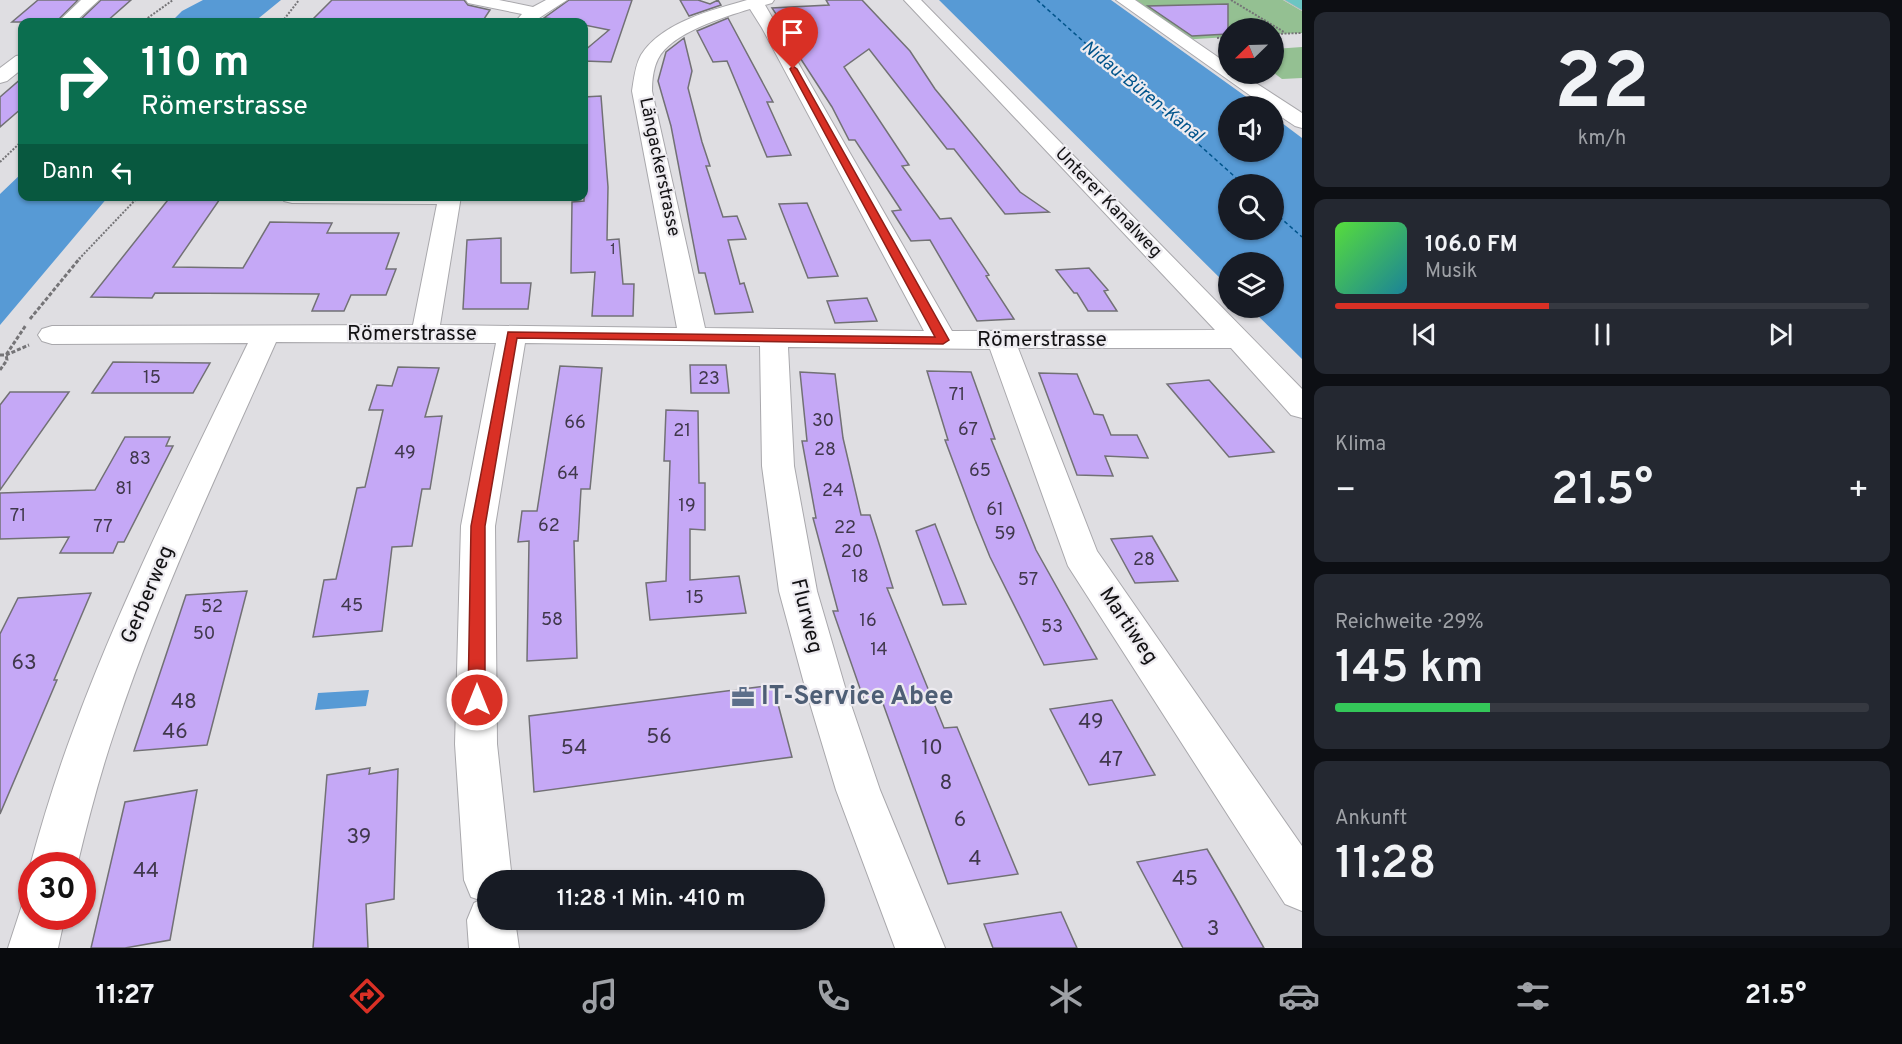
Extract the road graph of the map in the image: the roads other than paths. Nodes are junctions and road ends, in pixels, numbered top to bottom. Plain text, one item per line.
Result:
1 (91, 0) edge
2 (474, 0) edge
3 (559, 0) edge
4 (912, 0) edge
5 (1124, 0) edge
6 (1293, 0) edge
7 (759, 2) edge
8 (1302, 5) edge
9 (529, 17) edge
10 (71, 18) edge
11 (18, 63) edge
12 (1218, 65) edge
13 (0, 77) edge
14 (1245, 84) edge
15 (1302, 122) edge
16 (449, 201) edge
17 (425, 333) junction
18 (266, 334) junction
19 (512, 334) junction
20 (52, 335) dead end
21 (692, 336) junction
22 (774, 339) junction
23 (1239, 339) junction
24 (943, 340) junction
25 (1001, 340) junction
26 (1302, 408) edge
27 (57, 852) edge
28 (487, 870) edge
29 (1302, 887) edge
30 (38, 930) edge
31 (492, 930) edge
32 (33, 948) edge
33 (494, 948) edge
34 (920, 948) edge

1 - 10 street
2 - 9 street
3 - 9 street
4 - 23 street, Unterer Kanalweg
5 - 12 street
6 - 8 main road
7 - 21 street, Längackerstrasse
7 - 24 street
11 - 13 street
14 - 15 street
16 - 17 street
17 - 18 street, Römerstrasse
17 - 19 street, Römerstrasse
18 - 20 street, Römerstrasse
18 - 27 street, Gerberweg
19 - 21 street, Römerstrasse
19 - 28 street
21 - 22 street, Römerstrasse
22 - 24 street, Römerstrasse
22 - 34 street, Flurweg
23 - 25 street, Römerstrasse
23 - 26 street, Unterer Kanalweg
24 - 25 street, Römerstrasse
25 - 29 street, Martiweg
30 - 32 street
31 - 33 street

